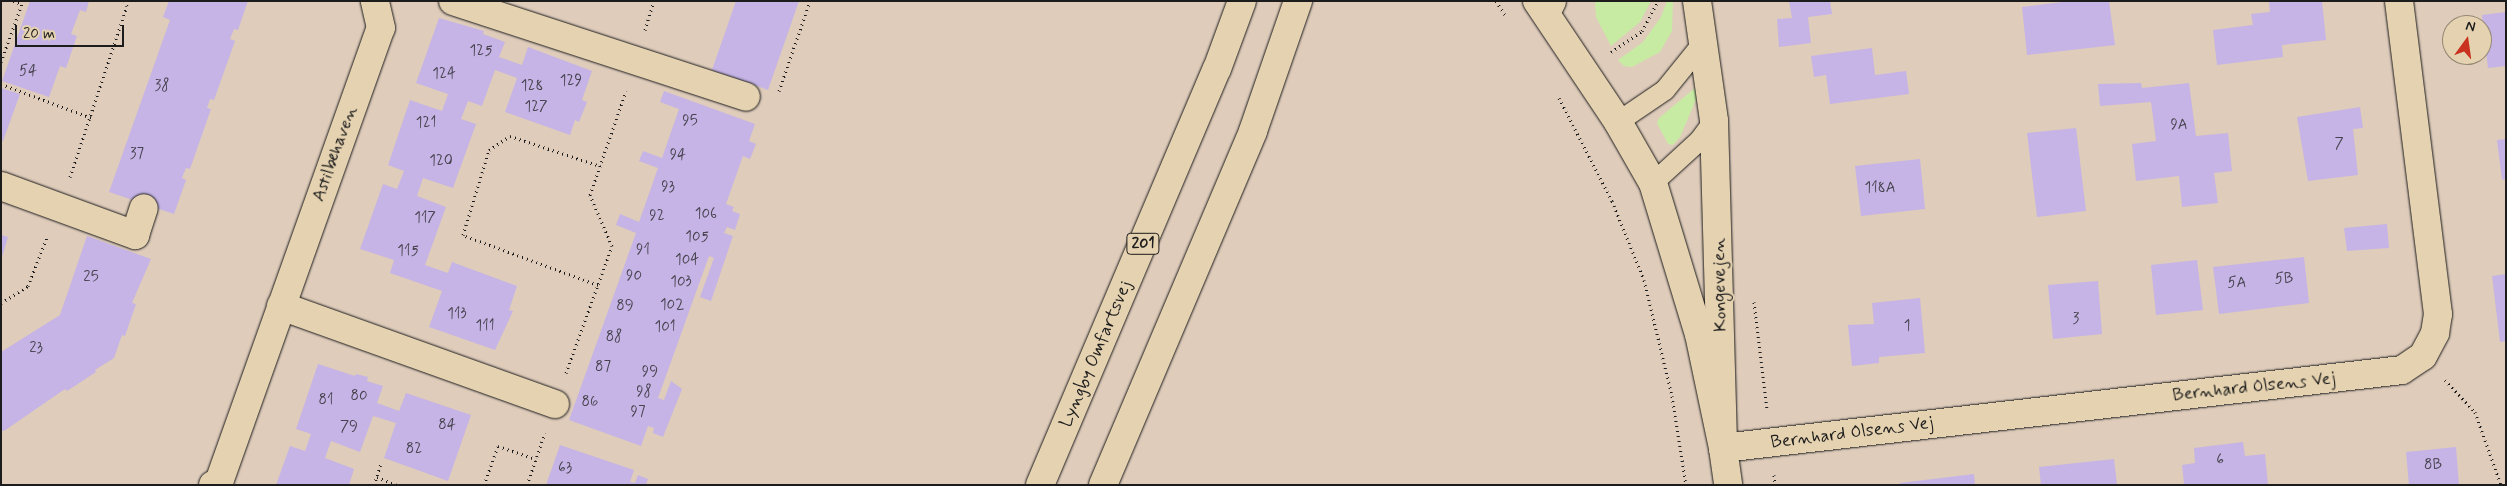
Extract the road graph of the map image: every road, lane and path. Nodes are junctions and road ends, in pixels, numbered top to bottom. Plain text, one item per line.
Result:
1 (13, 1) edge
2 (125, 1) edge
3 (375, 1) edge
4 (453, 1) edge
5 (654, 1) edge
6 (810, 1) edge
7 (1242, 1) edge
8 (1298, 1) edge
9 (1496, 1) edge
10 (1697, 1) edge
11 (2399, 1) edge
12 (22, 3) edge
13 (1545, 5) edge
14 (1507, 18) dead end
15 (1703, 43) junction
16 (636, 60) junction
17 (1, 62) edge
18 (1, 84) edge
19 (1556, 91) dead end
20 (746, 97) joint
21 (92, 118) junction
22 (1714, 121) junction
23 (1618, 122) junction
24 (600, 166) junction
25 (1653, 183) junction
26 (1, 186) edge
27 (59, 207) junction
28 (144, 208) dead end
29 (598, 285) junction
30 (1, 303) edge
31 (281, 306) junction
32 (2423, 356) junction
33 (555, 404) junction
34 (1724, 448) junction
35 (536, 459) junction
36 (381, 463) dead end
37 (377, 478) junction
38 (217, 484) edge
39 (374, 485) edge
40 (397, 485) edge
41 (484, 485) edge
42 (527, 485) edge
43 (1040, 485) edge
44 (1103, 485) edge
45 (1686, 485) edge
46 (1728, 485) edge
47 (2501, 485) edge

1 - 12 path
2 - 21 path
3 - 31 main road, Astilbehaven
4 - 16 main road
5 - 16 path
6 - 20 path
7 - 43 main road, Lyngby Omfartsvej / 201
8 - 44 main road
9 - 14 path
10 - 15 main road, Kongevejen
11 - 32 main road, Bernhard Olsens Vej
12 - 17 path
13 - 23 main road, Kongevejen
15 - 22 main road, Kongevejen
15 - 23 lane
16 - 20 main road
16 - 24 path
18 - 21 path
19 - 45 path
21 - 27 path
22 - 25 lane
22 - 34 main road, Kongevejen
23 - 25 main road, Kongevejen
24 - 29 path
24 - 29 path
25 - 34 main road, Kongevejen
26 - 27 main road
27 - 28 main road
27 - 30 path
29 - 33 path
31 - 33 main road
31 - 38 main road, Astilbehaven
32 - 34 main road, Bernhard Olsens Vej
32 - 47 path
33 - 35 path
34 - 46 main road, Kongevejen
35 - 41 path
35 - 42 path
36 - 37 path
37 - 39 path
37 - 40 path

